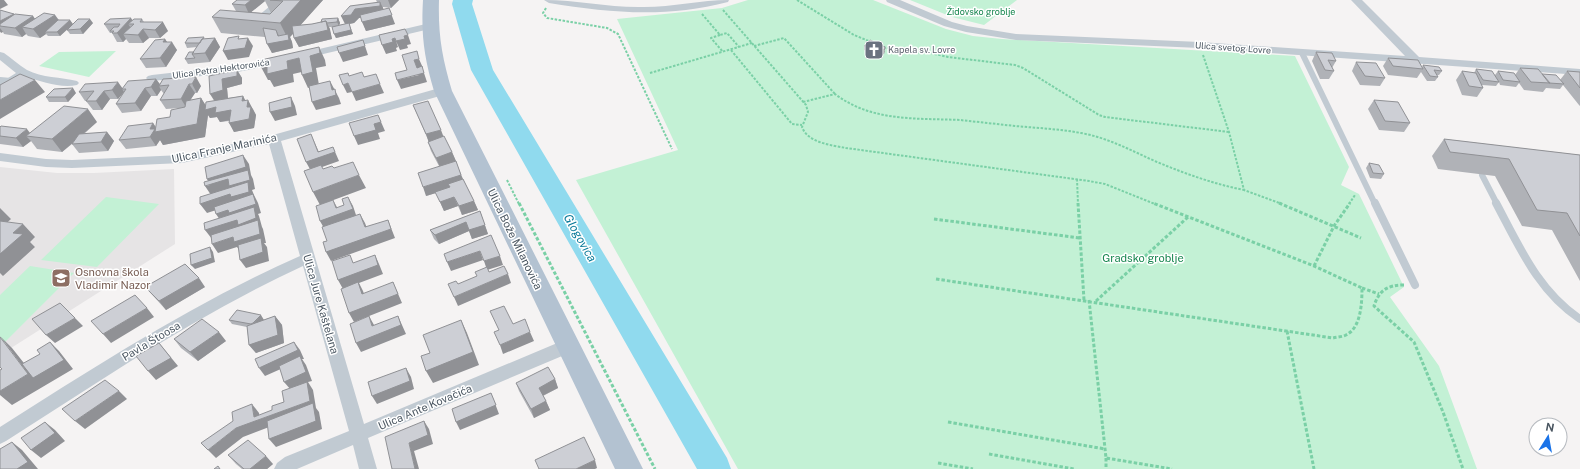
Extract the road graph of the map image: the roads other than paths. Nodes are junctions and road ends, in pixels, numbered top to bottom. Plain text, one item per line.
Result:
1 (282, 0) edge
2 (431, 0) edge
3 (550, 0) edge
4 (891, 0) edge
5 (1356, 0) edge
6 (723, 4) edge
7 (254, 23) edge
8 (430, 26) junction
9 (1302, 53) junction
10 (0, 55) edge
11 (1416, 61) junction
12 (1580, 72) edge
13 (24, 73) junction
14 (152, 78) edge
15 (5, 80) edge
16 (73, 83) dead end
17 (0, 88) edge
18 (443, 91) junction
19 (274, 139) junction
20 (0, 157) edge
21 (1482, 175) dead end
22 (308, 258) junction
23 (1415, 285) road end
24 (1580, 319) edge
25 (568, 346) junction
26 (360, 435) junction
27 (0, 436) edge
28 (283, 469) edge
29 (368, 469) edge
30 (628, 469) edge

1 - 7 lane
2 - 8 main road, Ulica Bože Milanovića
3 - 6 street
4 - 9 street, Ulica svetog Lovre
5 - 11 street
8 - 14 street, Ulica Petra Hektorovića
8 - 18 main road, Ulica Bože Milanovića
9 - 11 street, Ulica svetog Lovre
9 - 23 lane
10 - 13 street
11 - 12 street, Ulica svetog Lovre
13 - 15 street
13 - 16 street
15 - 17 street
18 - 19 street, Ulica Franje Marinića
18 - 25 main road, Ulica Bože Milanovića
19 - 20 street, Ulica Franje Marinića
19 - 22 street, Ulica Jure Kaštelana
21 - 24 lane
22 - 26 street, Ulica Jure Kaštelana
22 - 27 street, Pavla Štoosa
25 - 26 street, Ulica Ante Kovačića
25 - 30 main road, Ulica Bože Milanovića
26 - 28 street, Ulica Ante Kovačića
26 - 29 street, Ulica Jure Kaštelana

